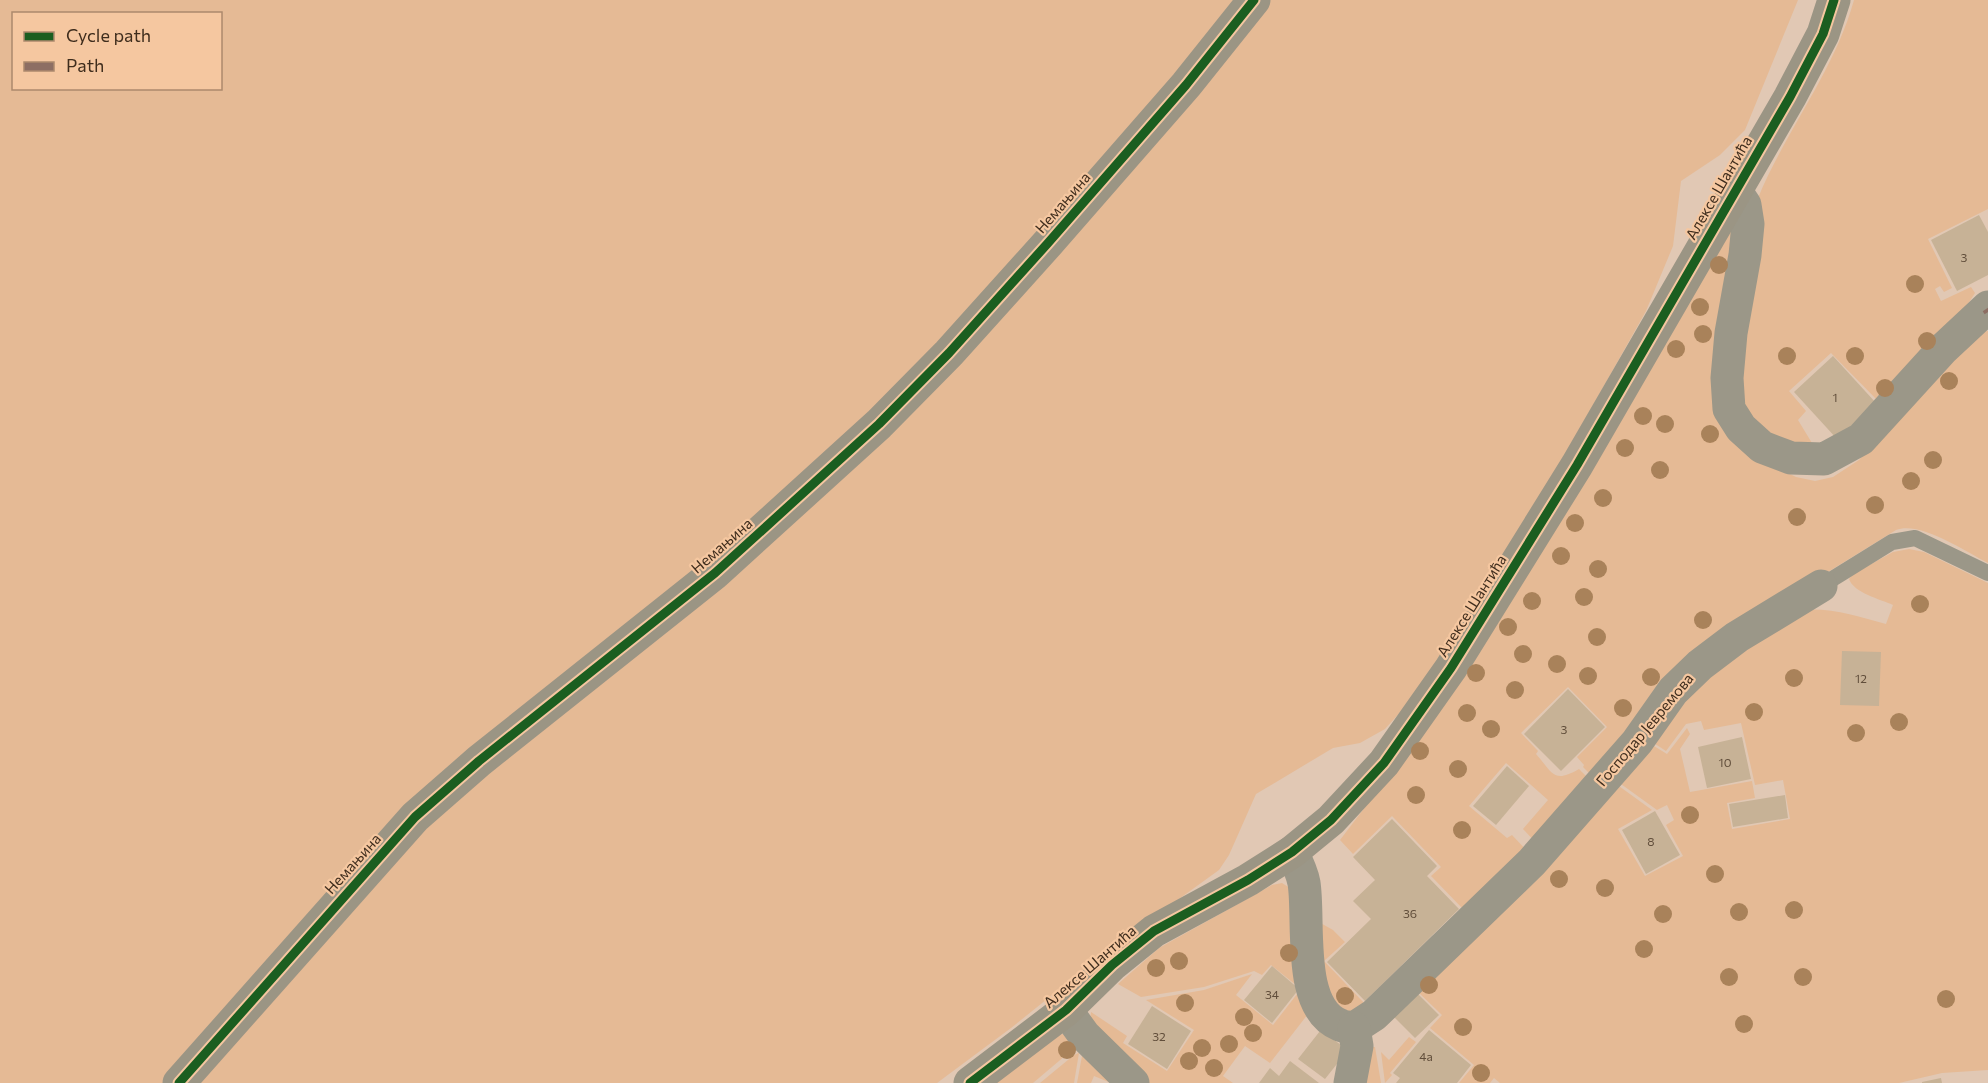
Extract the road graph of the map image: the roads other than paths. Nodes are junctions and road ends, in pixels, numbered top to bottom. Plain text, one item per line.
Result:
1 (1254, 0) edge
2 (1834, 0) edge
3 (1735, 190) junction
4 (1988, 307) edge
5 (1988, 573) edge
6 (1821, 586) joint
7 (1292, 852) junction
8 (1066, 1010) junction
9 (1354, 1028) junction
10 (179, 1083) edge
11 (970, 1083) edge
12 (1132, 1083) edge
13 (1350, 1083) edge

1 - 10 main road, Немањина
2 - 3 main road, Алексе Шантића
3 - 4 street, Алексе Шантића
3 - 7 main road, Алексе Шантића
5 - 6 lane, Господар Јевремова
6 - 9 street, Господар Јевремова
7 - 8 main road, Алексе Шантића
7 - 9 street
8 - 11 main road, Алексе Шантића
8 - 12 street
9 - 13 street

